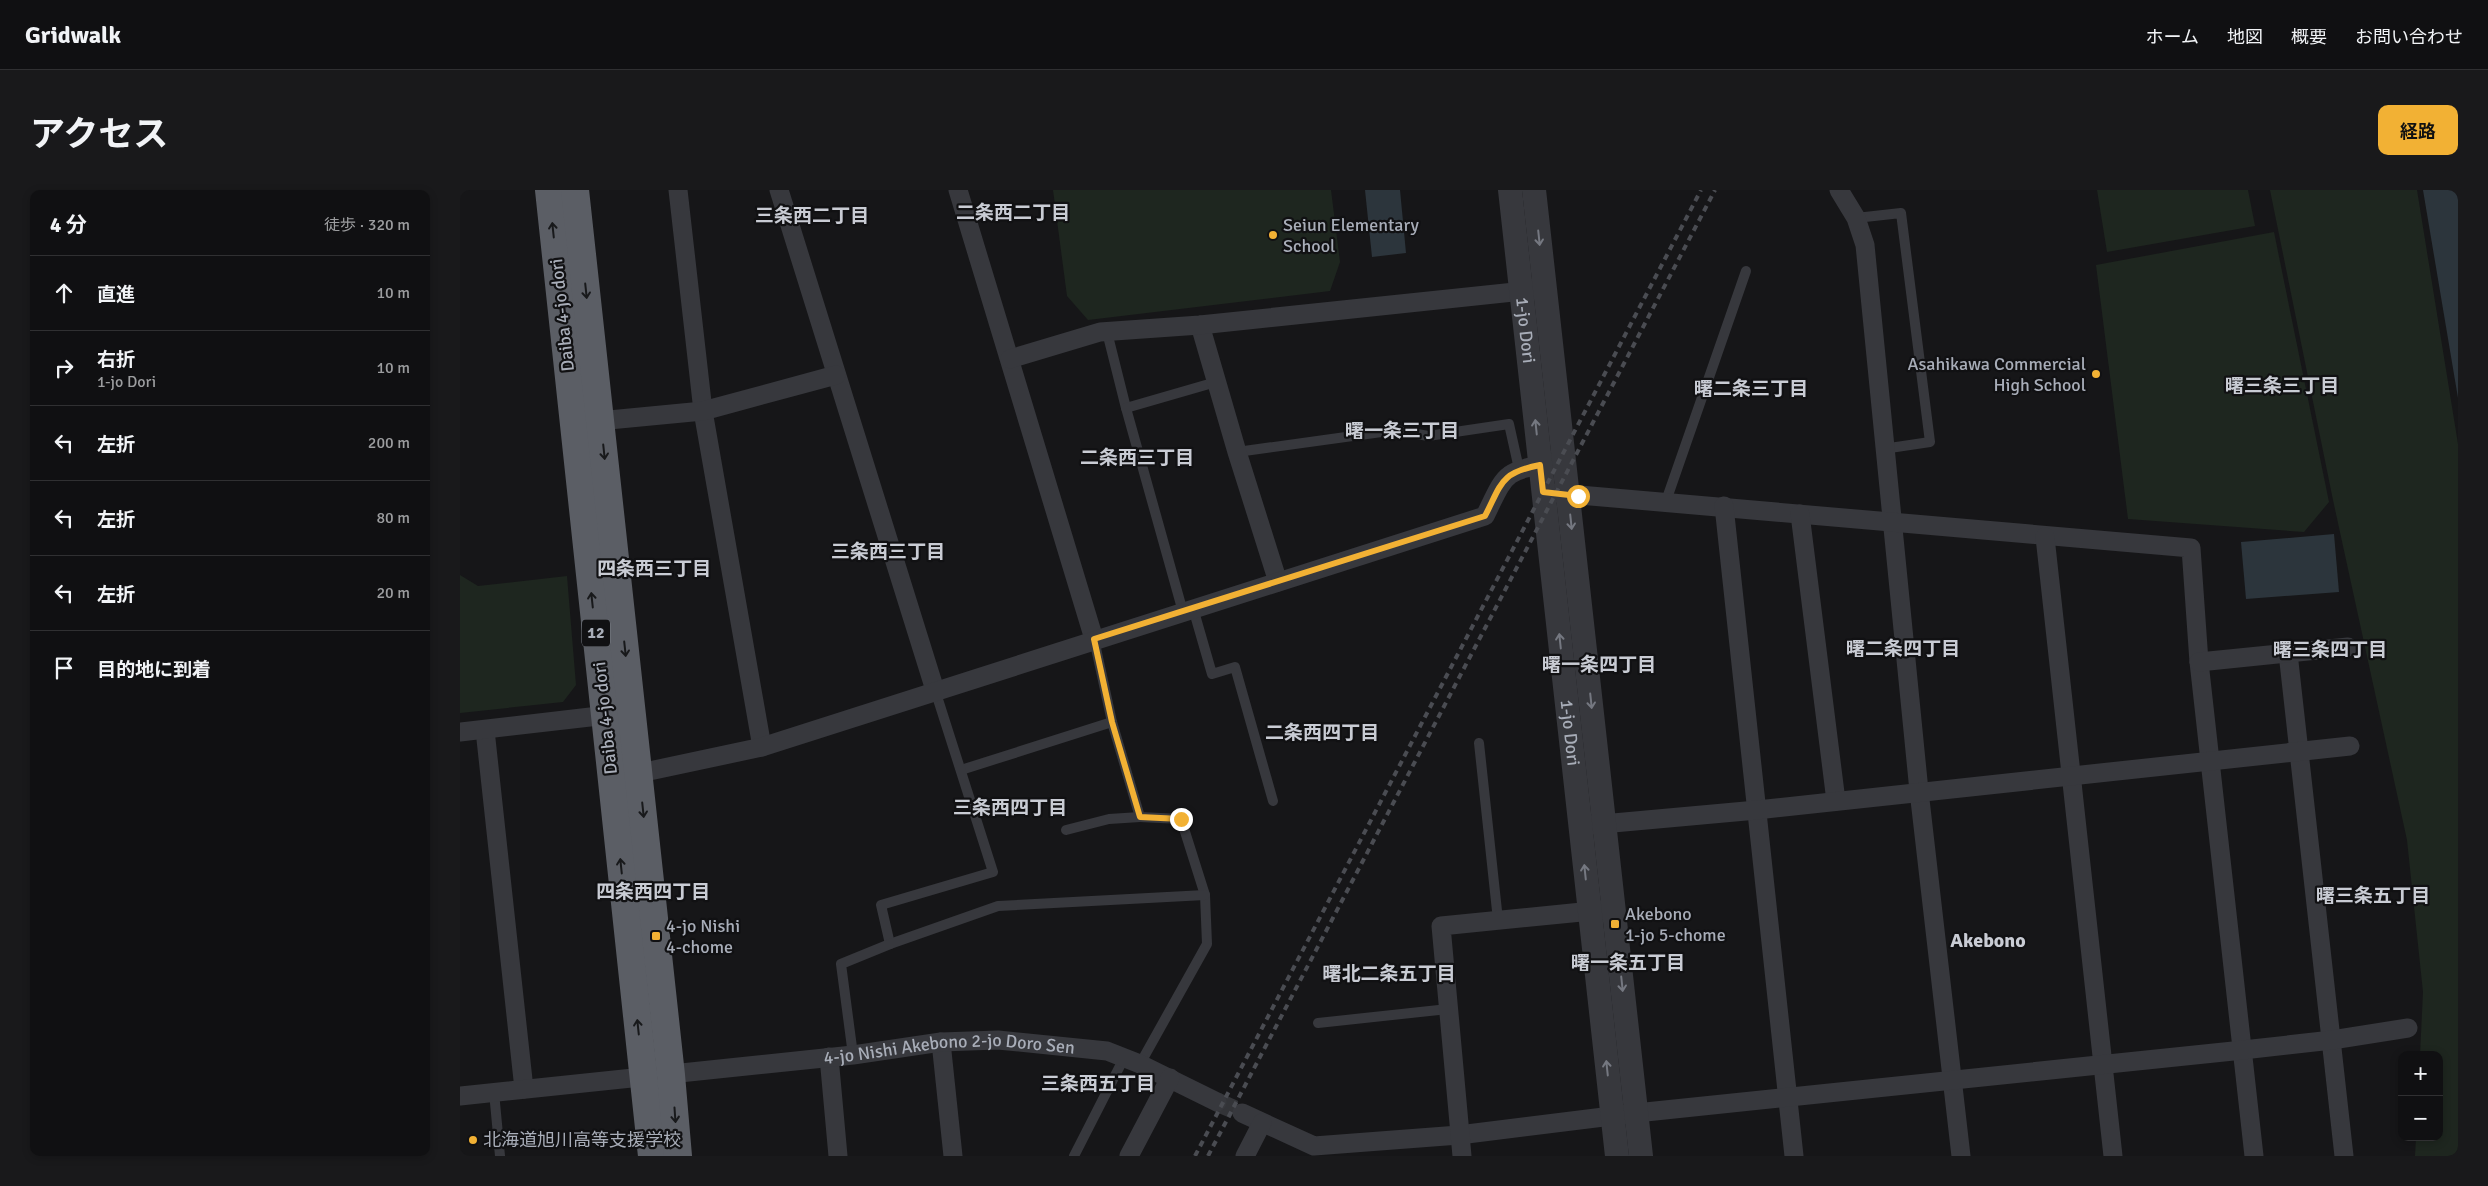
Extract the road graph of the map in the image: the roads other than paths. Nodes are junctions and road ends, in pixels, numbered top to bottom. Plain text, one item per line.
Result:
1 (548, 190) edge
2 (575, 190) edge
3 (678, 190) edge
4 (779, 190) edge
5 (958, 190) edge
6 (1510, 190) edge
7 (1534, 190) edge
8 (1839, 190) edge
9 (1856, 218) junction
10 (1746, 271) dead end
11 (1545, 288) junction
12 (1521, 292) junction
13 (1200, 324) junction
14 (1107, 332) junction
15 (1010, 359) junction
16 (836, 375) junction
17 (1216, 382) junction
18 (1126, 408) junction
19 (704, 411) junction
20 (600, 422) junction
21 (573, 424) junction
22 (1883, 449) junction
23 (1237, 452) junction
24 (1564, 461) junction
25 (1529, 467) junction
26 (1543, 492) junction
27 (1568, 494) junction
28 (1666, 501) junction
29 (1724, 506) junction
30 (1800, 514) junction
31 (1891, 524) junction
32 (2045, 537) junction
33 (1278, 582) junction
34 (1188, 610) junction
35 (1094, 639) junction
36 (2348, 647) dead end
37 (2288, 652) junction
38 (2199, 662) junction
39 (935, 690) junction
40 (632, 712) junction
41 (605, 715) junction
42 (1112, 722) junction
43 (485, 730) junction
44 (460, 732) edge
45 (1479, 743) dead end
46 (2350, 746) dead end
47 (762, 747) junction
48 (2299, 751) junction
49 (2212, 762) junction
50 (961, 770) junction
51 (639, 775) junction
52 (2071, 777) junction
53 (612, 778) junction
54 (1919, 792) junction
55 (1274, 801) dead end
56 (1836, 801) junction
57 (1757, 810) junction
58 (1140, 817) junction
59 (1604, 823) junction
60 (1580, 826) junction
61 (1066, 830) dead end
62 (1205, 895) junction
63 (1613, 909) junction
64 (1590, 911) junction
65 (1498, 920) junction
66 (890, 944) junction
67 (1448, 1009) junction
68 (1318, 1023) dead end
69 (2408, 1028) dead end
70 (2332, 1040) junction
71 (941, 1042) junction
72 (2243, 1050) junction
73 (853, 1055) junction
74 (829, 1057) junction
75 (1132, 1061) junction
76 (2103, 1066) junction
77 (671, 1075) junction
78 (643, 1076) junction
79 (1170, 1078) junction
80 (1953, 1081) junction
81 (524, 1089) junction
82 (494, 1092) junction
83 (460, 1096) edge
84 (1788, 1099) junction
85 (1217, 1102) tunnel mouth
86 (1636, 1113) junction
87 (1242, 1114) tunnel mouth
88 (1612, 1116) junction
89 (1262, 1123) junction
90 (1459, 1135) junction
91 (1314, 1151) edge
92 (500, 1156) edge
93 (652, 1156) edge
94 (678, 1156) edge
95 (838, 1156) edge
96 (953, 1156) edge
97 (1074, 1156) edge
98 (1130, 1156) edge
99 (1244, 1156) edge
100 (1462, 1156) edge
101 (1617, 1156) edge
102 (1641, 1156) edge
103 (1794, 1156) edge
104 (1962, 1156) edge
105 (2113, 1156) edge
106 (2254, 1156) edge
107 (2344, 1156) edge

21 -> 1 highway, Daiba 4-jo dori / 12
2 -> 20 highway, Daiba 4-jo dori / 12
3 - 19 street
4 - 16 street
5 - 15 street
6 - 12 street, 1-jo Dori
7 -> 11 street, 1-jo Dori
8 - 9 street
9 - 22 street
9 - 22 lane
10 - 28 lane
11 - 12 street
11 - 24 street, 1-jo Dori
12 - 13 street
25 -> 12 street, 1-jo Dori
13 - 14 street
13 - 17 street
14 - 15 street
14 - 18 lane
15 - 35 street
16 - 19 street
16 - 39 street
17 - 18 lane
17 - 23 street
18 - 34 lane
19 - 20 street
19 - 47 street
20 - 21 street
20 -> 40 highway, Daiba 4-jo dori / 12
41 -> 21 highway, Daiba 4-jo dori / 12
22 - 31 street
23 - 25 lane
23 - 33 street
24 - 25 street
24 - 27 street, 1-jo Dori
25 - 26 street, 1-jo Dori
25 - 33 street
26 - 27 street
60 -> 26 street, 1-jo Dori
27 - 28 street
27 -> 59 street, 1-jo Dori
28 - 29 street
29 - 30 street
29 - 57 street
30 - 31 street
30 - 56 street
31 - 32 street
31 - 54 street
32 - 38 street
32 - 52 street
33 - 34 street
34 - 35 street
34 - 55 lane
35 - 39 street
35 - 42 lane
36 - 37 street
37 - 38 street
37 - 48 street
38 - 49 street
39 - 47 street
39 - 50 lane
40 - 41 street
40 - 51 highway, Daiba 4-jo dori / 12
41 - 43 street
41 - 53 highway, Daiba 4-jo dori / 12
42 - 50 lane
42 - 58 lane
43 - 44 street
43 - 81 street
45 - 65 lane
46 - 48 street
47 - 51 street
48 - 49 street
48 - 70 street
49 - 52 street
49 - 72 street
50 - 66 lane
51 - 53 street
51 -> 77 highway, Daiba 4-jo dori / 12
52 - 54 street
52 - 76 street
78 -> 53 highway, Daiba 4-jo dori / 12
54 - 56 street
54 - 80 street
56 - 57 street
57 - 59 street
57 - 84 street
58 - 61 lane
58 - 62 lane
59 - 60 street
59 - 63 street, 1-jo Dori
64 -> 60 street, 1-jo Dori
62 - 66 lane
62 - 75 lane
63 - 64 street
63 -> 86 street, 1-jo Dori
64 - 65 street
88 -> 64 street, 1-jo Dori
65 - 67 street
66 - 73 lane
67 - 68 lane
67 - 90 street
69 - 70 street
70 - 72 street
70 - 107 street
71 - 73 street, 4-jo Nishi Akebono 2-jo Doro Sen
71 - 75 street, 4-jo Nishi Akebono 2-jo Doro Sen
71 - 96 street
72 - 76 street
72 - 106 street
73 - 74 street, 4-jo Nishi Akebono 2-jo Doro Sen
74 - 77 street, 4-jo Nishi Akebono 2-jo Doro Sen
74 - 95 street
75 - 79 street, 4-jo Nishi Akebono 2-jo Doro Sen
75 - 97 lane
76 - 80 street
76 - 105 street
77 - 78 street, 4-jo Nishi Akebono 2-jo Doro Sen
77 -> 94 highway, Daiba 4-jo dori / 12
78 - 81 street, 4-jo Nishi Akebono 2-jo Doro Sen
78 - 93 highway, Daiba 4-jo dori / 12
79 - 85 street, 4-jo Nishi Akebono 2-jo Doro Sen
79 - 98 street
80 - 84 street
80 - 104 street
81 - 82 street, 4-jo Nishi Akebono 2-jo Doro Sen
82 - 83 street, 4-jo Nishi Akebono 2-jo Doro Sen
82 - 92 lane
84 - 86 street
84 - 103 street
86 - 88 street
86 - 102 street, 1-jo Dori
87 - 89 street
88 - 90 street
88 - 101 street, 1-jo Dori
89 - 91 street
89 - 99 street
90 - 91 street
90 - 100 street

